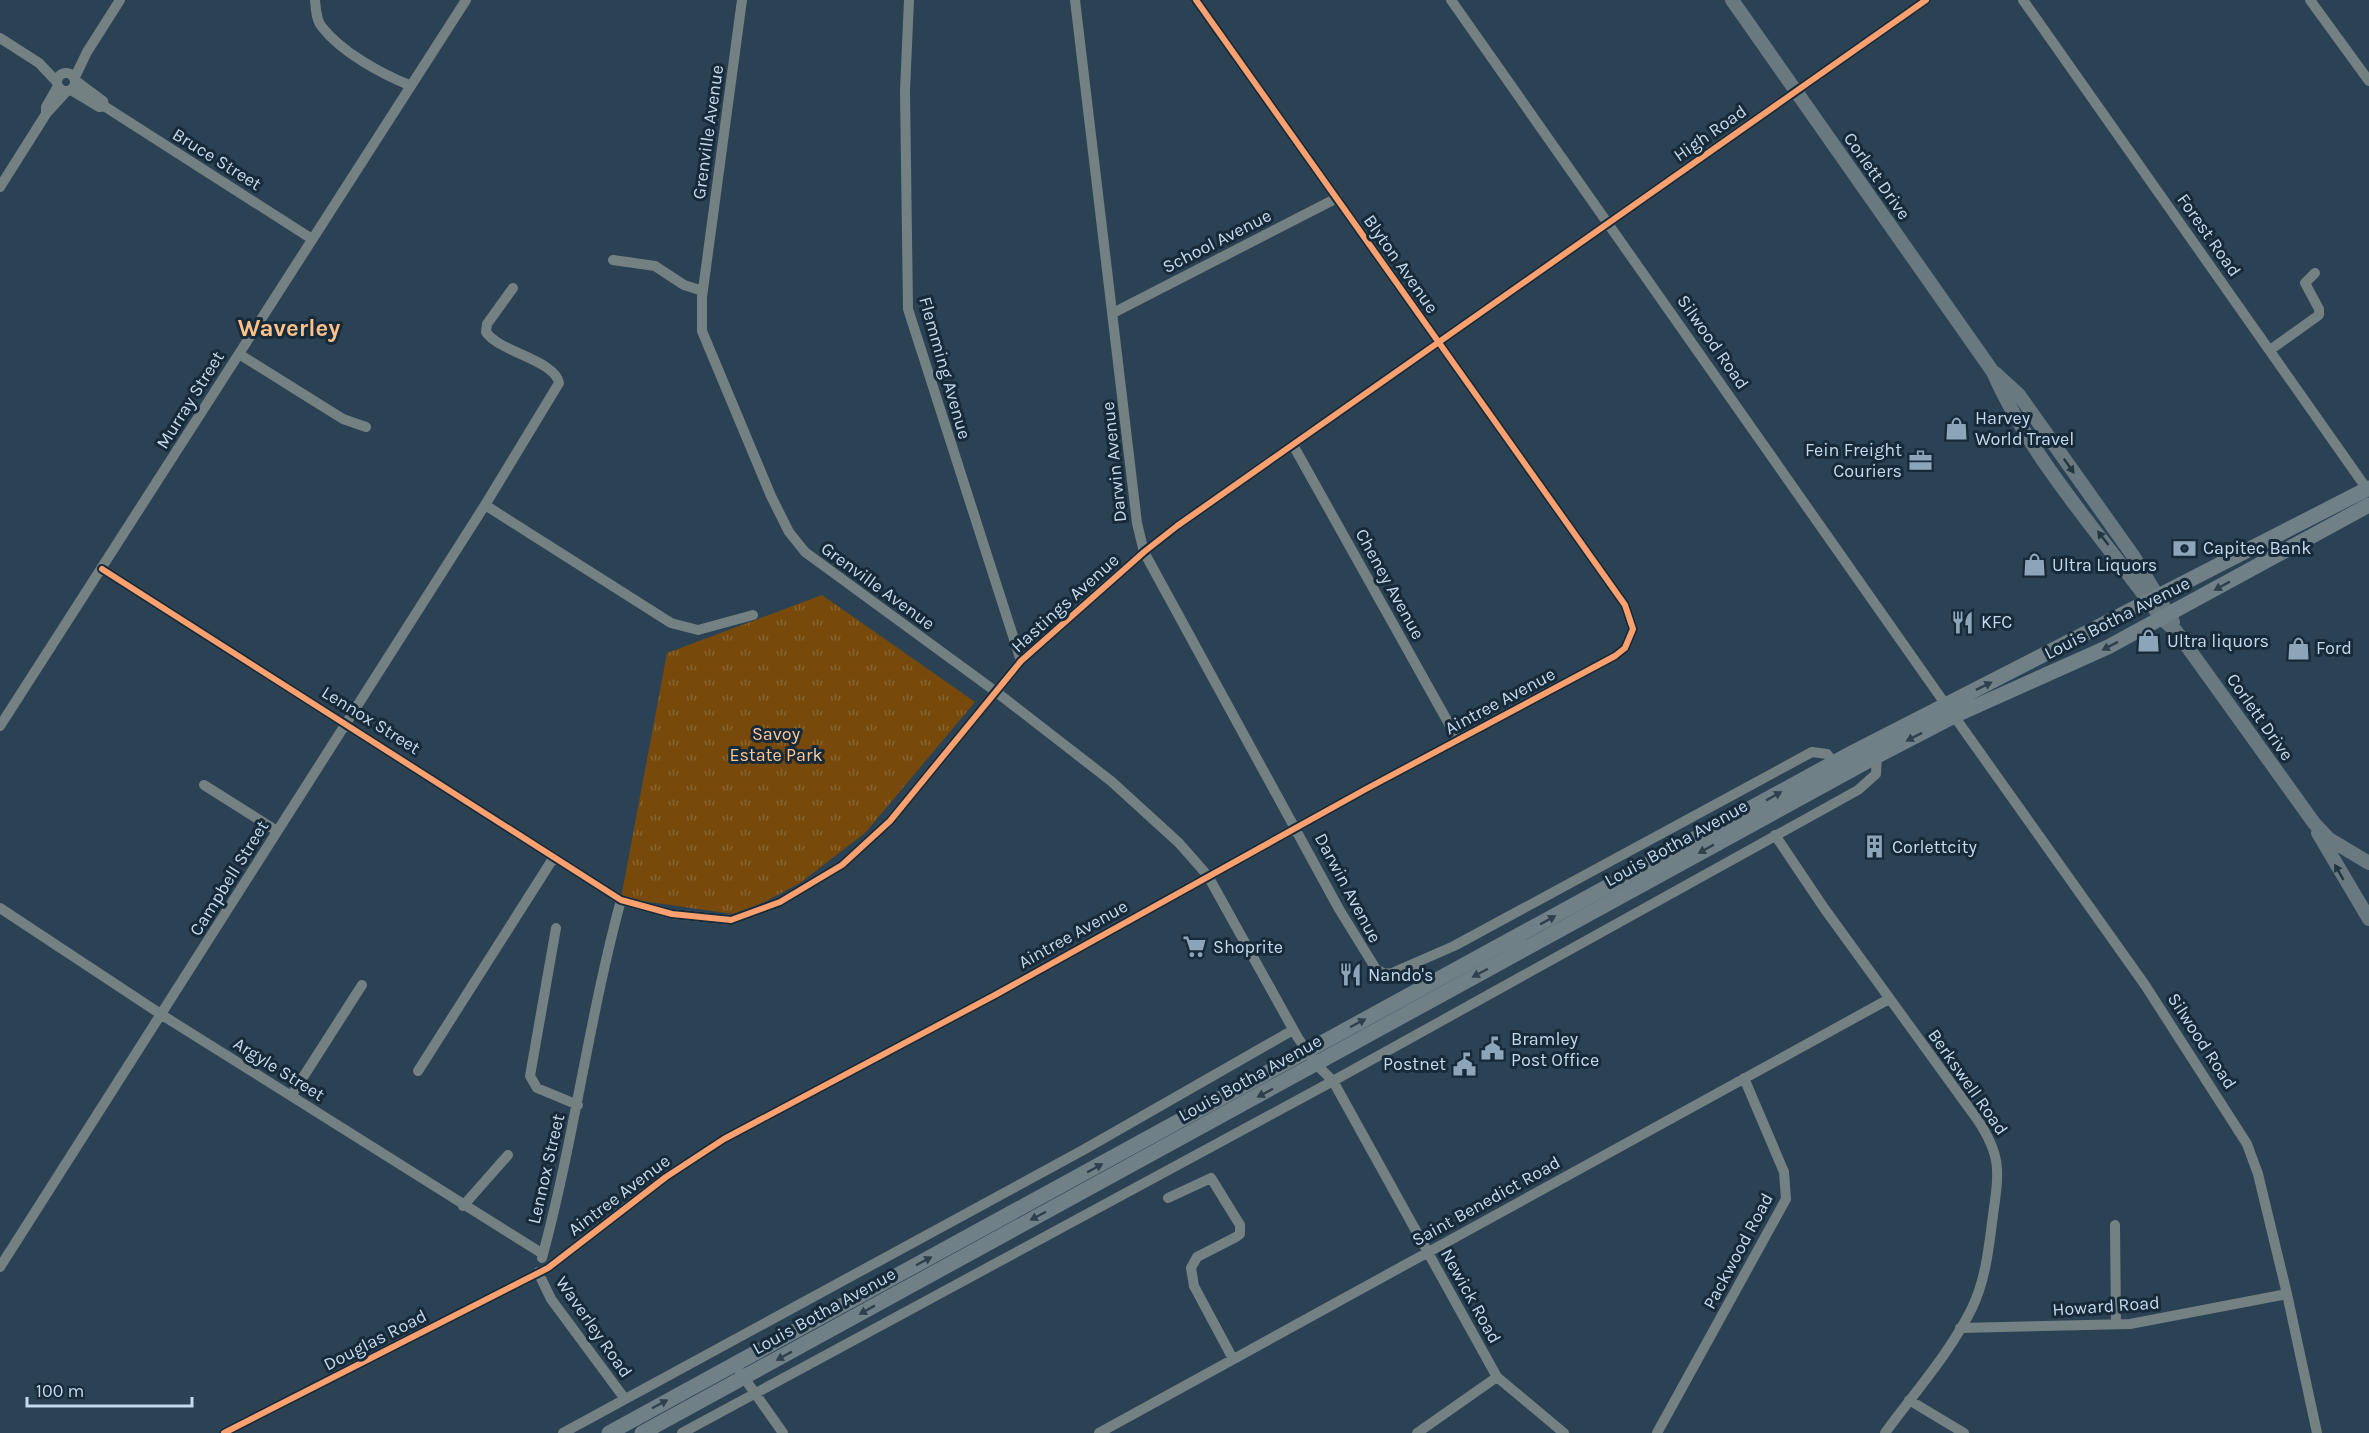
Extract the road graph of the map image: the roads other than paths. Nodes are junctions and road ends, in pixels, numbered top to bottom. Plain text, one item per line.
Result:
1 (120, 0) edge
2 (315, 0) edge
3 (466, 0) edge
4 (742, 0) edge
5 (909, 0) edge
6 (1075, 0) edge
7 (1196, 0) edge
8 (1451, 0) edge
9 (1732, 0) edge
10 (1926, 0) edge
11 (2024, 0) edge
12 (2310, 0) edge
13 (0, 38) edge
14 (2369, 81) edge
15 (67, 82) junction
16 (410, 85) junction
17 (1796, 91) junction
18 (0, 187) edge
19 (1337, 198) junction
20 (1608, 223) junction
21 (312, 239) junction
22 (613, 260) dead end
23 (2315, 273) dead end
24 (513, 288) dead end
25 (703, 291) junction
26 (1511, 292) joint
27 (1113, 314) junction
28 (1438, 344) junction
29 (2270, 350) junction
30 (239, 354) junction
31 (366, 427) dead end
32 (1293, 445) junction
33 (2368, 489) edge
34 (2369, 505) edge
35 (485, 506) junction
36 (1144, 552) junction
37 (102, 569) junction
38 (2155, 599) junction
39 (753, 615) dead end
40 (2166, 616) junction
41 (1631, 638) joint
42 (1022, 661) junction
43 (995, 691) junction
44 (1950, 710) junction
45 (347, 723) junction
46 (0, 726) edge
47 (1458, 740) junction
48 (1877, 756) junction
49 (1834, 762) junction
50 (204, 785) dead end
51 (2314, 823) junction
52 (1297, 829) junction
53 (277, 831) junction
54 (1775, 835) junction
55 (554, 857) junction
56 (2369, 863) edge
57 (1208, 876) junction
58 (621, 900) junction
59 (0, 908) edge
60 (1516, 915) junction
61 (2369, 919) edge
62 (556, 928) dead end
63 (1526, 932) junction
64 (1518, 952) junction
65 (1416, 965) junction
66 (1376, 969) joint
67 (1528, 971) junction
68 (362, 984) dead end
69 (1426, 987) junction
70 (1889, 999) junction
71 (162, 1015) junction
72 (1293, 1030) junction
73 (1306, 1050) junction
74 (1316, 1064) junction
75 (418, 1071) dead end
76 (1744, 1078) junction
77 (1333, 1081) junction
78 (291, 1096) junction
79 (578, 1105) junction
80 (508, 1155) dead end
81 (1168, 1198) dead end
82 (463, 1206) junction
83 (2115, 1225) dead end
84 (1427, 1252) junction
85 (543, 1254) junction
86 (0, 1267) edge
87 (538, 1272) junction
88 (2287, 1294) junction
89 (2116, 1324) junction
90 (1960, 1328) junction
91 (1233, 1359) junction
92 (735, 1364) junction
93 (1497, 1377) junction
94 (743, 1378) junction
95 (753, 1394) junction
96 (625, 1399) junction
97 (1909, 1400) junction
98 (224, 1433) edge
99 (562, 1433) edge
100 (609, 1433) edge
101 (642, 1433) edge
102 (682, 1433) edge
103 (783, 1433) edge
104 (1099, 1433) edge
105 (1418, 1433) edge
106 (1564, 1433) edge
107 (1657, 1433) edge
108 (1885, 1433) edge
109 (1964, 1433) edge
110 (2317, 1433) edge

1 - 15 street
2 - 16 street
3 - 16 street, Murray Street
4 - 25 street, Grenville Avenue
5 - 42 street, Flemming Avenue
6 - 27 street, Darwin Avenue
7 - 19 street, Blyton Avenue
8 - 20 street, Silwood Road
9 - 17 main road, Corlett Drive
10 - 17 street, High Road
11 - 29 street, Forest Road
12 - 14 street
13 - 15 street, Bruce Street
15 - 18 street
15 - 21 street, Bruce Street
16 - 21 street, Murray Street
17 - 20 street, High Road
17 - 38 main road, Corlett Drive
19 - 27 street, School Avenue
19 - 28 street, Blyton Avenue
20 - 26 street, High Road
20 - 44 street, Silwood Road
21 - 30 street, Murray Street
22 - 25 street
23 - 29 street
24 - 35 street, Campbell Street
25 - 43 street, Grenville Avenue
26 - 28 street, Hastings Avenue
27 - 36 street, Darwin Avenue
28 - 32 street, Hastings Avenue
28 - 41 street, Blyton Avenue
29 - 33 street, Forest Road
30 - 31 street
30 - 37 street, Murray Street
32 - 36 street, Hastings Avenue
32 - 47 street, Cheney Avenue
33 - 38 main road, Louis Botha Avenue
34 -> 40 main road, Louis Botha Avenue
35 - 39 street
35 - 45 street, Campbell Street
36 - 42 street, Hastings Avenue
36 - 52 street, Darwin Avenue
37 - 45 street, Lennox Street
37 - 46 street, Murray Street
38 - 40 main road, Corlett Drive
44 -> 38 main road, Louis Botha Avenue
40 -> 44 main road, Louis Botha Avenue
40 - 51 main road, Corlett Drive
41 - 47 street, Aintree Avenue
42 - 43 street, Hastings Avenue
43 - 57 street, Grenville Avenue
43 - 58 street, Hastings Avenue
44 -> 48 main road, Louis Botha Avenue
44 - 49 main road, Louis Botha Avenue
44 - 88 street, Silwood Road
45 - 53 street, Campbell Street
45 - 55 street, Lennox Street
47 - 52 street, Aintree Avenue
48 - 54 street
48 -> 64 main road, Louis Botha Avenue
49 - 60 street, Louis Botha Avenue
63 -> 49 main road, Louis Botha Avenue
50 - 53 street
51 - 56 main road
61 -> 51 main road
52 - 57 street, Aintree Avenue
52 - 66 street, Darwin Avenue
53 - 71 street, Campbell Street
54 - 67 street
54 - 70 street, Berkswell Road
55 - 58 street, Lennox Street
55 - 75 street
57 - 72 street, Grenville Avenue
57 - 87 street, Aintree Avenue
58 - 79 street, Lennox Street
59 - 71 street, Argyle Street
60 - 63 street
60 - 65 street, Louis Botha Avenue
62 - 79 street
63 - 69 main road, Louis Botha Avenue
64 - 67 street
64 -> 74 main road, Louis Botha Avenue
65 - 66 street, Louis Botha Avenue
65 - 69 street
67 - 77 street
68 - 78 street
73 -> 69 main road, Louis Botha Avenue
70 - 76 street, Saint Benedict Road
70 - 90 street, Berkswell Road
71 - 78 street, Argyle Street
71 - 86 street, Campbell Street
72 - 73 street, Grenville Avenue
72 - 96 street, Louis Botha Avenue
73 - 74 street, Grenville Avenue
92 -> 73 main road, Louis Botha Avenue
74 - 77 street, Newick Road
74 -> 94 main road, Louis Botha Avenue
76 - 84 street, Saint Benedict Road
76 - 107 street, Packwood Road
77 - 84 street, Newick Road
77 - 95 street
78 - 82 street, Argyle Street
79 - 85 street, Lennox Street
80 - 82 street
81 - 91 street
82 - 85 street, Argyle Street
83 - 89 street
84 - 91 street, Saint Benedict Road
84 - 93 street, Newick Road
85 - 87 street, Lennox Street
87 - 96 street, Waverley Road
87 - 98 street, Douglas Road
88 - 89 street, Howard Road
88 - 110 street, Silwood Road
89 - 90 street, Howard Road
90 - 97 street, Berkswell Road
91 - 104 street, Saint Benedict Road
92 - 94 street
100 -> 92 main road, Louis Botha Avenue
93 - 105 street
93 - 106 street, Newick Road
94 - 95 street
94 - 101 main road, Louis Botha Avenue
95 - 102 street
95 - 103 street
96 - 99 street, Louis Botha Avenue
97 - 108 street, Berkswell Road
97 - 109 street

